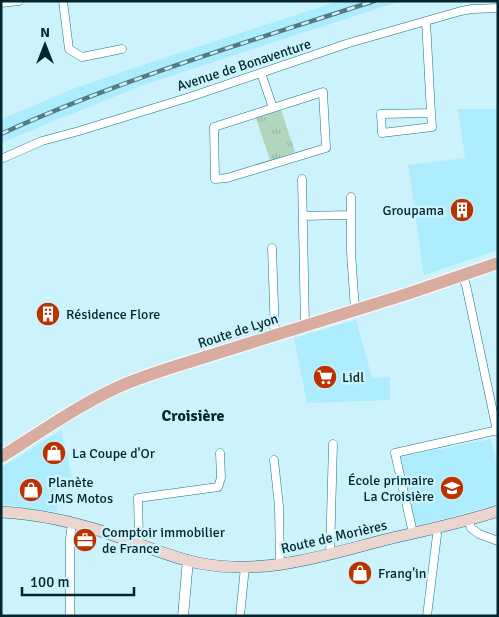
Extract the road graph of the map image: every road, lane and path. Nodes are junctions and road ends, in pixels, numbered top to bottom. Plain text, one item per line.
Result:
1 (19, 1) edge
2 (63, 1) edge
3 (1, 3) edge
4 (498, 8) edge
5 (426, 21) junction
6 (122, 49) dead end
7 (261, 73) junction
8 (273, 108) junction
9 (432, 113) junction
10 (1, 159) edge
11 (302, 179) dead end
12 (351, 197) dead end
13 (348, 215) dead end
14 (303, 216) junction
15 (272, 248) dead end
16 (498, 263) edge
17 (462, 275) junction
18 (355, 310) junction
19 (305, 325) junction
20 (275, 334) junction
21 (497, 430) edge
22 (333, 444) dead end
23 (220, 453) dead end
24 (1, 457) edge
25 (274, 460) dead end
26 (498, 511) edge
27 (1, 512) edge
28 (468, 520) junction
29 (72, 523) junction
30 (435, 528) junction
31 (413, 533) junction
32 (498, 542) edge
33 (138, 544) junction
34 (330, 554) junction
35 (188, 560) junction
36 (280, 565) junction
37 (245, 567) junction
38 (70, 616) edge
39 (183, 616) edge
40 (240, 616) edge
41 (427, 616) edge

1 - 3 street
2 - 6 street
4 - 5 street, Avenue de Bonaventure
5 - 7 street, Avenue de Bonaventure
5 - 9 street
7 - 8 street
7 - 10 street, Avenue de Bonaventure
8 - 8 street
9 - 9 street
11 - 14 street
12 - 18 street
13 - 14 street
14 - 19 street
15 - 20 street
16 - 17 main road, Route de Lyon
17 - 18 main road, Route de Lyon
17 - 21 street
18 - 19 main road, Route de Lyon
19 - 20 main road, Route de Lyon
20 - 24 main road, Route de Lyon
21 - 31 street
22 - 34 street
23 - 33 street
25 - 36 street
26 - 28 main road, Route de Morières
27 - 29 main road, Route de Morières
28 - 30 main road, Route de Morières
28 - 32 street
29 - 33 main road, Route de Morières
29 - 38 street
30 - 31 main road, Route de Morières
30 - 41 street
31 - 34 main road, Route de Morières
33 - 35 main road, Route de Morières
34 - 36 main road, Route de Morières
35 - 37 main road, Route de Morières
35 - 39 street
36 - 37 main road, Route de Morières
37 - 40 street

